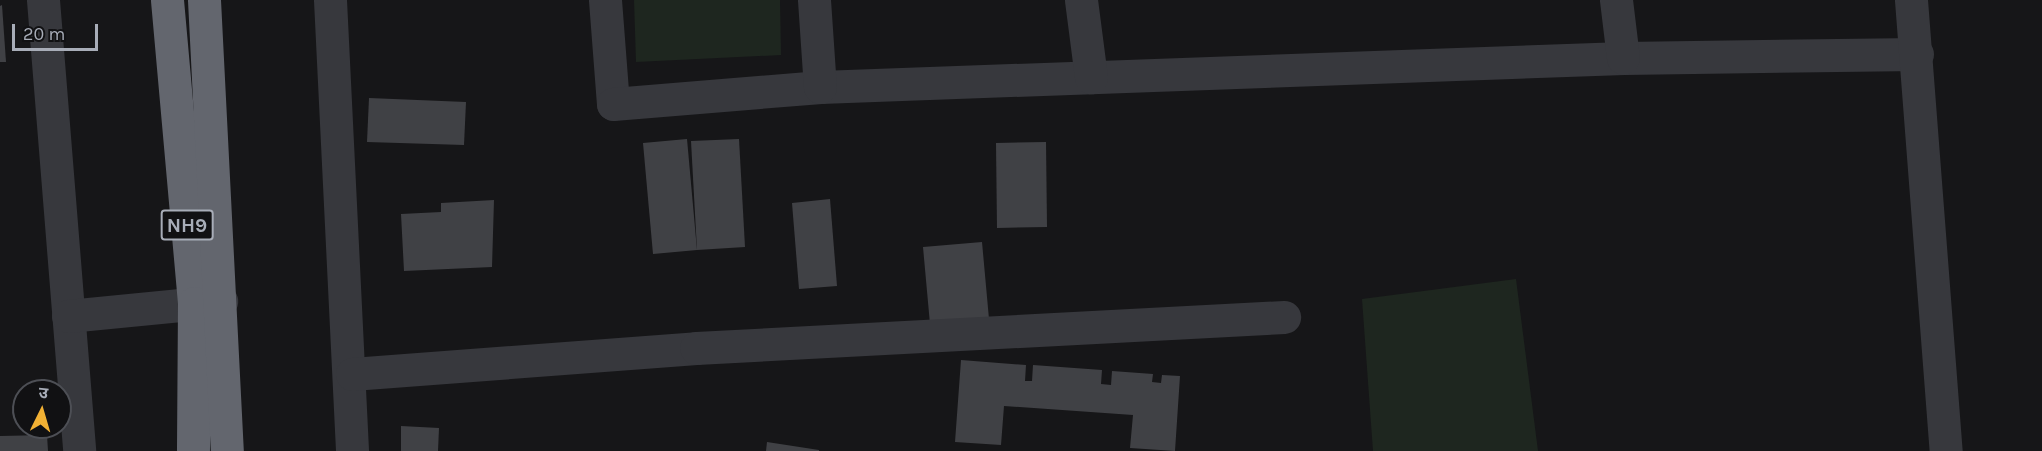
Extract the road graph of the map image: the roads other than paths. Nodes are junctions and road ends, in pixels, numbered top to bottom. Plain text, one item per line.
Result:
1 (43, 0) edge
2 (167, 0) edge
3 (204, 0) edge
4 (330, 0) edge
5 (605, 0) edge
6 (814, 0) edge
7 (1081, 0) edge
8 (1616, 0) edge
9 (1911, 0) edge
10 (1917, 54) junction
11 (1623, 58) junction
12 (1091, 77) junction
13 (820, 87) junction
14 (208, 302) junction
15 (68, 316) junction
16 (1284, 317) dead end
17 (352, 374) junction
18 (79, 451) edge
19 (193, 451) edge
20 (227, 451) edge
21 (352, 451) edge
22 (1946, 451) edge

1 - 15 street
2 - 14 highway, NH9
3 - 14 highway, NH9
4 - 17 street
5 - 13 street
6 - 13 street
7 - 12 street
8 - 11 street
9 - 10 street
10 - 11 street
10 - 22 street
11 - 12 street
12 - 13 street
14 - 15 street
14 - 19 highway, NH9
14 - 20 highway, NH9
15 - 18 street
16 - 17 street
17 - 21 street

